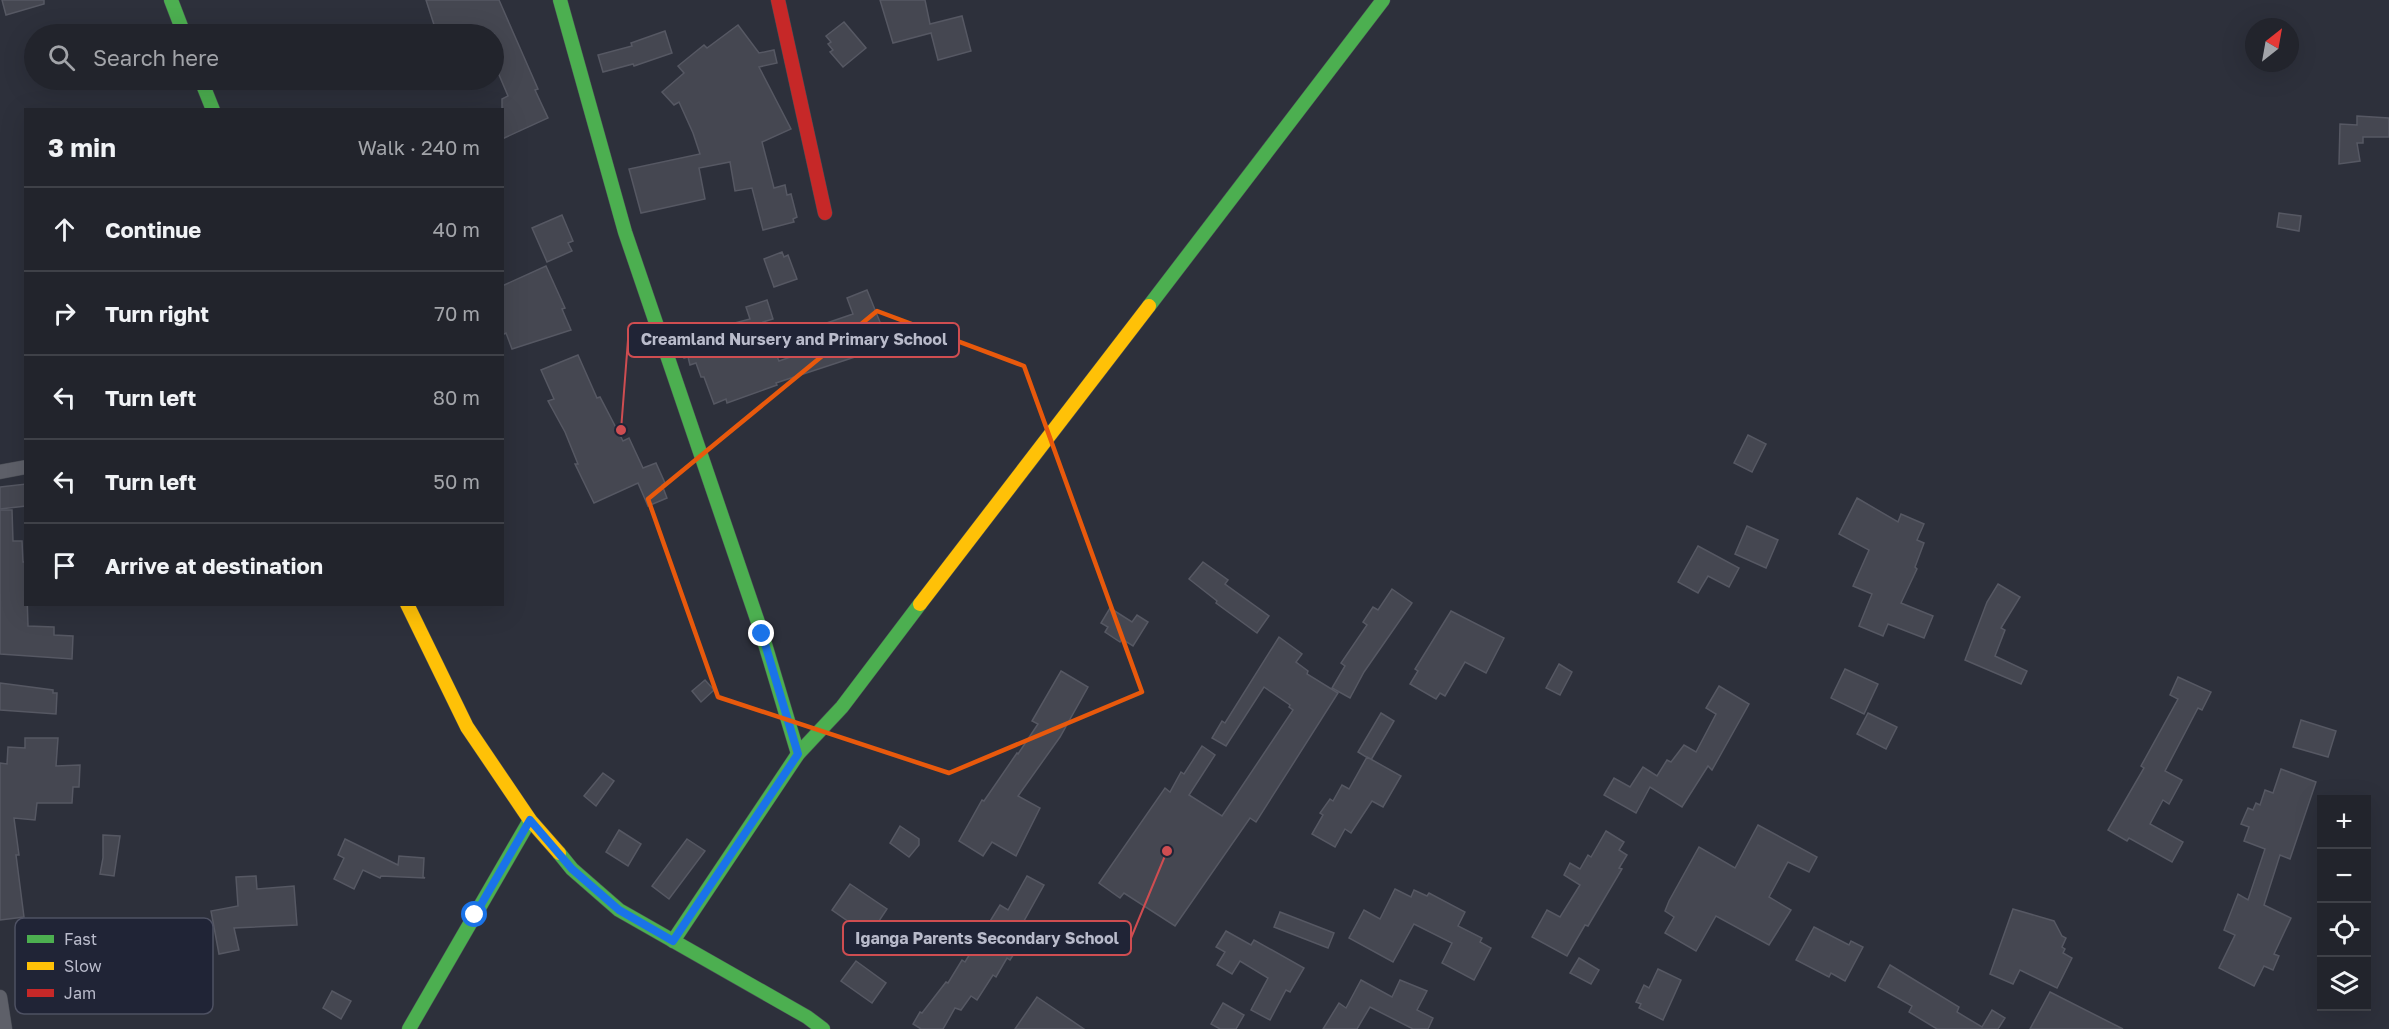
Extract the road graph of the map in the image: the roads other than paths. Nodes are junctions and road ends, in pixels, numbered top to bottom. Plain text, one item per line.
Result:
1 (171, 0) edge
2 (560, 0) edge
3 (778, 0) edge
4 (1383, 0) edge
5 (180, 24) edge
6 (205, 90) edge
7 (212, 108) edge
8 (825, 213) dead end
9 (24, 467) edge
10 (0, 472) edge
11 (408, 606) edge
12 (798, 754) junction
13 (530, 820) junction
14 (673, 941) junction
15 (0, 997) edge
16 (804, 1023) edge
17 (5, 1029) edge
18 (410, 1029) edge
19 (823, 1029) edge

1 - 5 street
2 - 12 street
3 - 8 street
4 - 12 street
6 - 7 street
9 - 10 street
11 - 13 street
12 - 14 street
13 - 14 street
13 - 18 street
14 - 16 street
15 - 17 street
16 - 19 street

